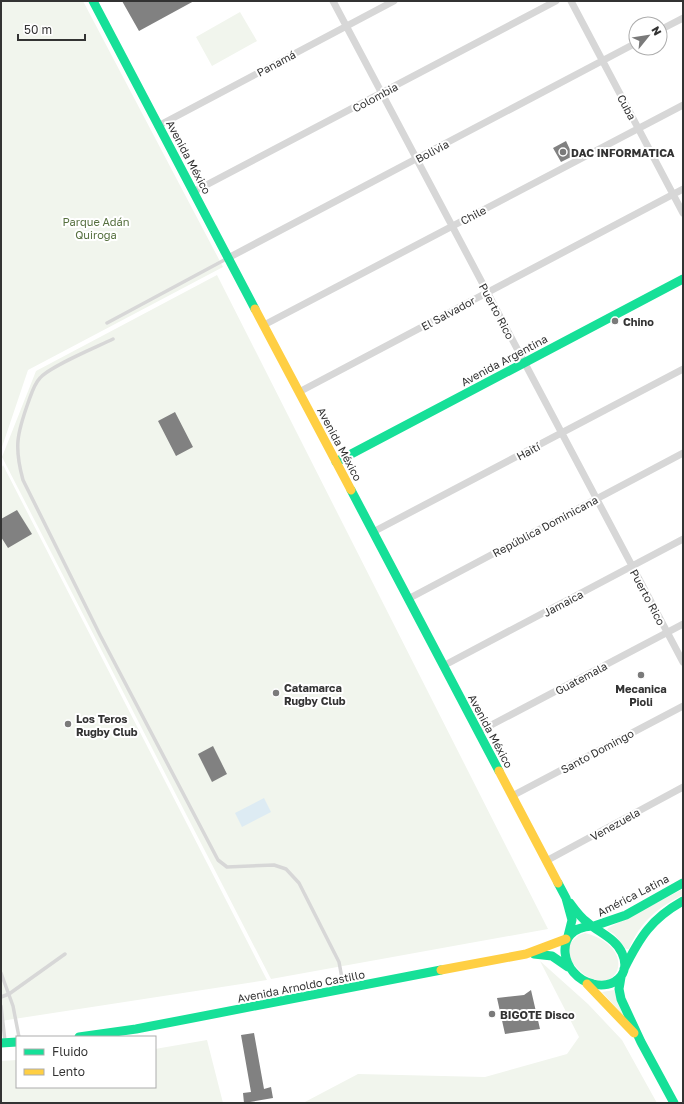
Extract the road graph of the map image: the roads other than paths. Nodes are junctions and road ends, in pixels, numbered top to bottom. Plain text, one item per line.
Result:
1 (93, 1) edge
2 (333, 1) edge
3 (394, 1) edge
4 (556, 1) edge
5 (571, 1) edge
6 (683, 18) edge
7 (346, 26) junction
8 (668, 26) edge
9 (628, 47) edge
10 (602, 61) junction
11 (382, 93) junction
12 (683, 105) edge
13 (158, 126) junction
14 (638, 128) junction
15 (416, 159) junction
16 (683, 189) edge
17 (193, 192) junction
18 (673, 194) junction
19 (683, 213) edge
20 (452, 226) junction
21 (228, 258) junction
22 (683, 279) edge
23 (487, 293) junction
24 (107, 323) dead end
25 (264, 325) junction
26 (113, 339) dead end
27 (524, 363) junction
28 (683, 369) edge
29 (299, 392) junction
30 (561, 433) junction
31 (683, 454) edge
32 (336, 462) junction
33 (596, 499) junction
34 (373, 532) junction
35 (683, 539) edge
36 (632, 566) junction
37 (408, 599) junction
38 (683, 624) edge
39 (667, 632) junction
40 (683, 662) edge
41 (443, 666) junction
42 (683, 706) edge
43 (478, 732) junction
44 (683, 787) edge
45 (512, 796) junction
46 (546, 861) junction
47 (683, 883) edge
48 (566, 898) junction
49 (683, 901) edge
50 (593, 926) junction
51 (567, 937) junction
52 (65, 954) dead end
53 (526, 954) junction
54 (572, 970) junction
55 (1, 973) edge
56 (623, 973) junction
57 (583, 980) junction
58 (344, 990) junction
59 (9, 994) junction
60 (1, 997) edge
61 (1, 1006) edge
62 (19, 1036) edge
63 (86, 1036) edge
64 (3, 1042) edge
65 (16, 1042) edge
66 (641, 1042) junction
67 (674, 1103) edge

1 - 13 main road, Avenida México
2 - 7 street, Puerto Rico
3 - 7 street, Panamá
4 - 11 street, Colombia
5 - 10 street, Cuba
6 - 8 street
7 - 11 street, Puerto Rico
7 - 13 street, Panamá
9 - 10 street, Bolivia
10 - 14 street, Cuba
10 - 15 street, Bolivia
11 - 15 street, Puerto Rico
11 - 17 street, Colombia
12 - 14 street, Chile
13 - 17 main road, Avenida México
14 - 18 street, Cuba
14 - 20 street, Chile
15 - 20 street, Puerto Rico
15 - 21 street, Bolivia
16 - 18 street, El Salvador
17 - 21 main road, Avenida México
18 - 19 street, Cuba
18 - 23 street, El Salvador
20 - 23 street, Puerto Rico
20 - 25 street, Chile
21 - 24 lane
21 - 25 main road, Avenida México
22 - 27 main road, Avenida Argentina
23 - 27 street, Puerto Rico
23 - 29 street, El Salvador
25 - 29 main road, Avenida México
26 - 58 lane
27 - 30 street, Puerto Rico
27 - 32 main road, Avenida Argentina
28 - 30 street, Haití
29 - 32 main road, Avenida México
30 - 33 street, Puerto Rico
30 - 34 street, Haití
31 - 33 street, República Dominicana
32 - 34 main road, Avenida México
33 - 36 street, Puerto Rico
33 - 37 street, República Dominicana
34 - 37 main road, Avenida México
35 - 36 street, Jamaica
36 - 39 street, Puerto Rico
36 - 41 street, Jamaica
37 - 41 main road, Avenida México
38 - 39 street, Guatemala
39 - 40 street, Puerto Rico
39 - 43 street, Guatemala
41 - 43 main road, Avenida México
42 - 45 street, Santo Domingo
43 - 45 main road, Avenida México
44 - 46 street, Venezuela
45 - 46 main road, Avenida México
46 - 48 main road, Avenida México
47 - 50 main road, América Latina
48 - 50 main road, Avenida México
48 - 51 main road, Avenida México
49 - 56 main road
50 - 51 main road
50 - 56 main road
51 - 53 main road, Avenida Arnoldo Castillo
51 - 54 main road
52 - 59 lane
53 - 54 main road, Avenida Arnoldo Castillo
53 - 58 main road, Avenida Arnoldo Castillo
54 - 57 main road
55 - 59 lane
56 - 57 main road
56 - 66 main road
57 - 66 main road
58 - 63 main road, Avenida Arnoldo Castillo
59 - 60 lane
59 - 62 lane
61 - 64 lane
64 - 65 main road
66 - 67 main road

